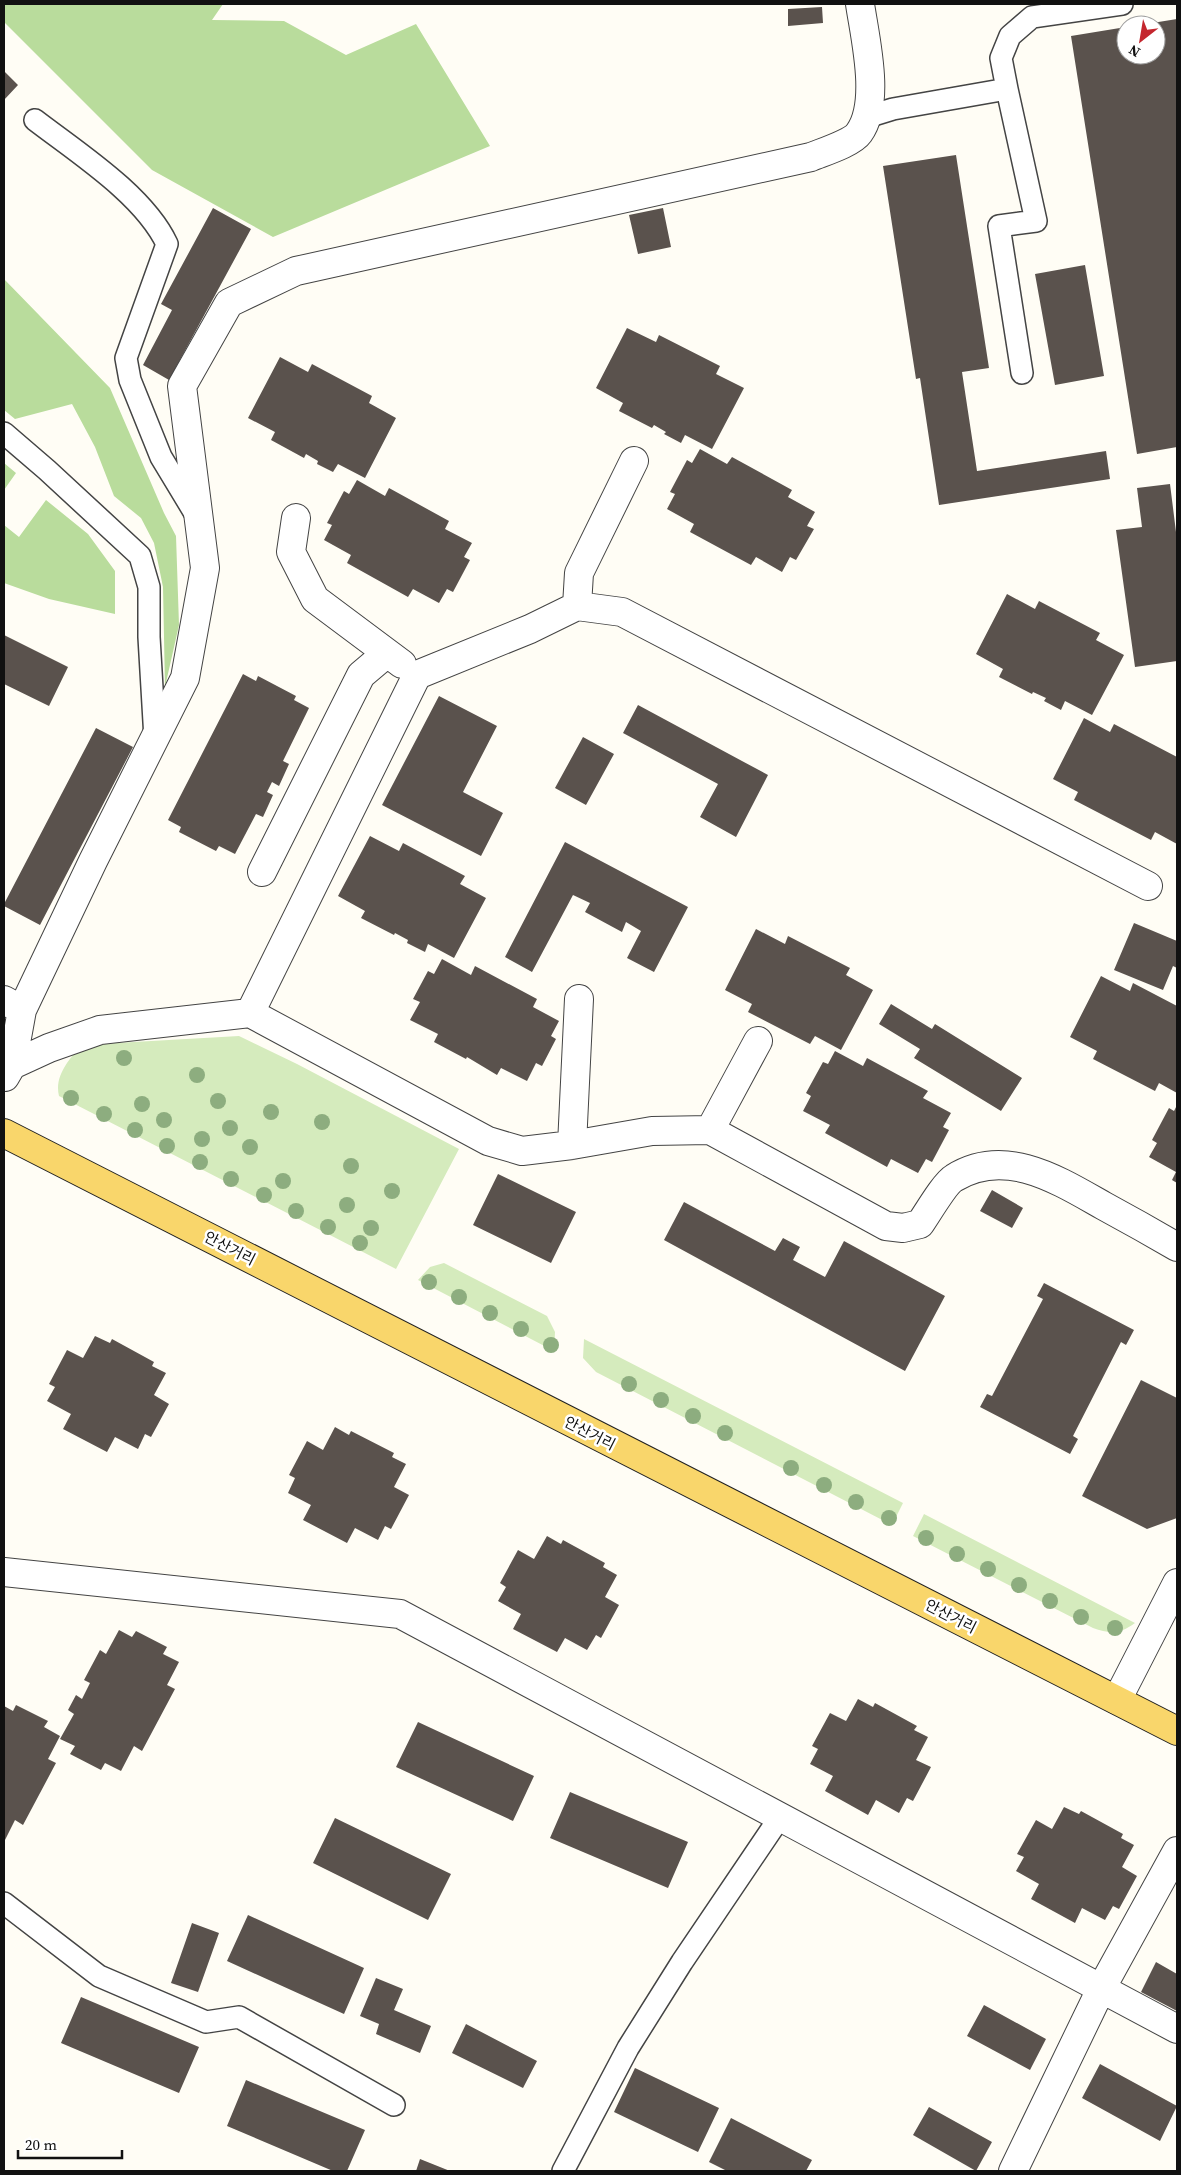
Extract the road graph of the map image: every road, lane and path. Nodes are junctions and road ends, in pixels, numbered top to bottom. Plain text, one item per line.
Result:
1 (860, 4) edge
2 (1122, 4) edge
3 (1007, 89) junction
4 (867, 117) junction
5 (35, 120) dead end
6 (1022, 373) dead end
7 (4, 433) edge
8 (634, 461) dead end
9 (296, 518) dead end
10 (199, 519) junction
11 (577, 606) junction
12 (387, 654) junction
13 (417, 675) junction
14 (155, 739) junction
15 (262, 872) dead end
16 (1148, 886) dead end
17 (579, 999) dead end
18 (13, 1005) edge
19 (250, 1013) junction
20 (758, 1041) dead end
21 (8, 1072) edge
22 (710, 1130) junction
23 (4, 1133) edge
24 (572, 1145) junction
25 (1177, 1247) edge
26 (4, 1572) edge
27 (1177, 1583) edge
28 (1117, 1700) junction
29 (1177, 1731) edge
30 (780, 1817) junction
31 (1177, 1851) edge
32 (4, 1903) edge
33 (1101, 1989) junction
34 (1177, 2029) edge
35 (394, 2105) dead end
36 (563, 2171) edge
37 (1012, 2171) edge

1 - 4 street
2 - 3 lane
3 - 4 lane
3 - 6 lane
4 - 10 street
5 - 10 lane
7 - 14 lane
8 - 11 street
9 - 12 street
10 - 14 street
11 - 13 street
11 - 16 street
12 - 13 street
12 - 15 street
13 - 19 street
14 - 18 street
17 - 24 street
18 - 21 street
19 - 21 street
19 - 24 street
20 - 22 street
22 - 24 street
22 - 25 street
23 - 28 main road, 안산거리
26 - 30 street
27 - 28 street
28 - 29 main road, 안산거리
30 - 33 street
30 - 36 lane
31 - 33 street
32 - 35 lane
33 - 34 street
33 - 37 street

